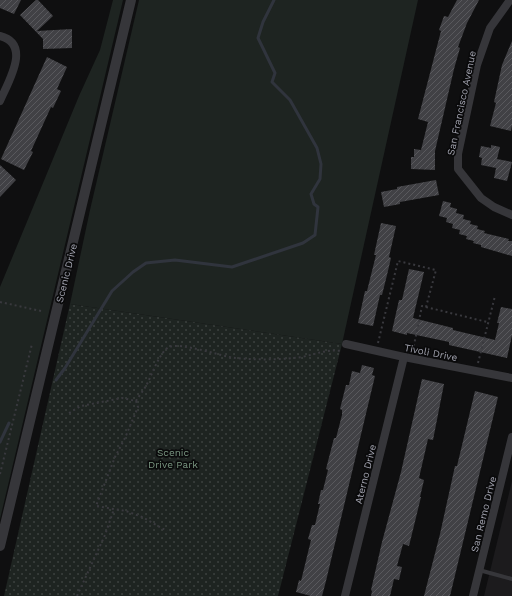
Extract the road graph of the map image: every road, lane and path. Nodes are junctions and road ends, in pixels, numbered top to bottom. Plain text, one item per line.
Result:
1 (131, 0) edge
2 (510, 0) edge
3 (0, 36) edge
4 (0, 101) edge
5 (512, 214) edge
6 (494, 296) dead end
7 (0, 302) edge
8 (426, 307) junction
9 (41, 311) dead end
10 (487, 322) junction
11 (378, 343) dead end
12 (32, 344) dead end
13 (346, 344) joint
14 (413, 351) dead end
15 (404, 357) junction
16 (477, 366) dead end
17 (512, 378) edge
18 (136, 402) junction
19 (69, 412) dead end
20 (512, 437) edge
21 (511, 447) edge
22 (0, 474) edge
23 (114, 509) junction
24 (167, 531) dead end
25 (0, 546) edge
26 (479, 570) junction
27 (512, 579) edge
28 (77, 596) edge
29 (345, 596) edge
30 (473, 596) edge

1 - 25 street, Scenic Drive
2 - 5 street, San Francisco Avenue
3 - 4 street
6 - 10 path
7 - 9 path
8 - 10 path
8 - 11 path
8 - 14 path
10 - 16 path
12 - 22 path
13 - 15 street, Tivoli Drive
13 - 18 path
15 - 17 street, Tivoli Drive
15 - 29 street, Aterno Drive
18 - 19 path
18 - 23 path
20 - 21 street, San Remo Drive
21 - 26 street, San Remo Drive
23 - 24 path
23 - 28 path
26 - 27 lane
26 - 30 street, San Remo Drive

